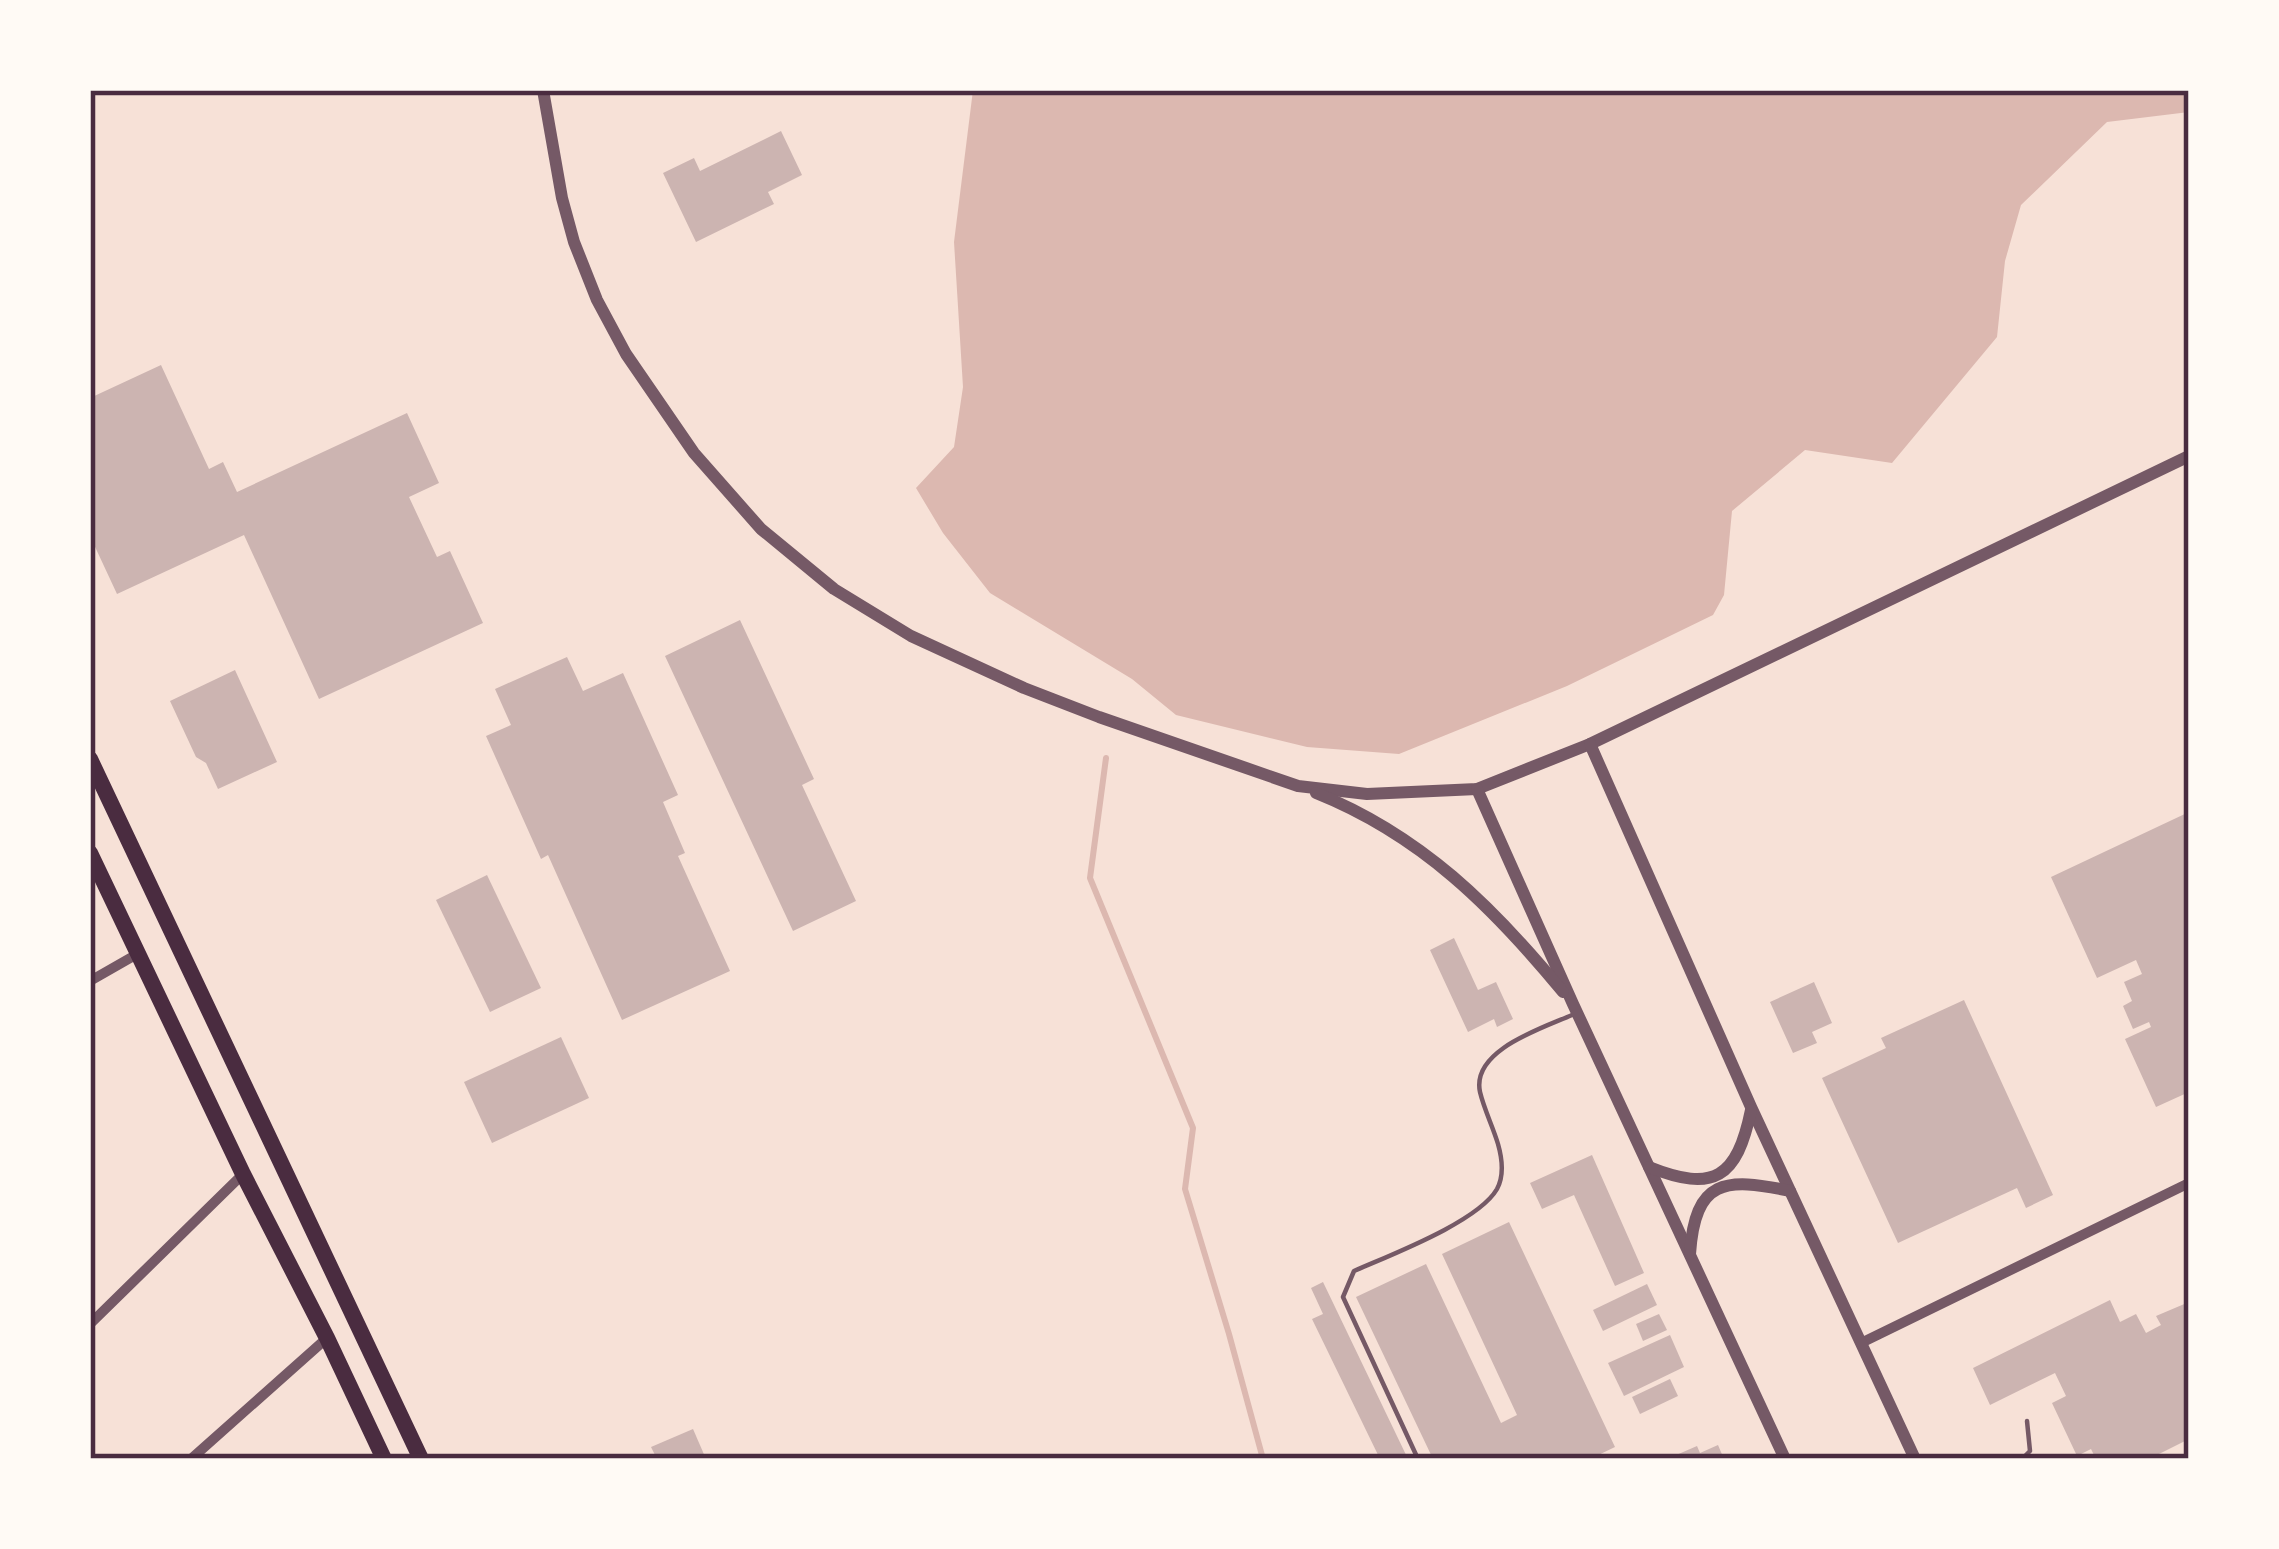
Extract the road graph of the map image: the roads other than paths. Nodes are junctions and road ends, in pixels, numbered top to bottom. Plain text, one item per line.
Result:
1 (543, 90) edge
2 (2189, 456) edge
3 (1590, 744) junction
4 (90, 759) edge
5 (1298, 786) junction
6 (1477, 788) junction
7 (90, 853) edge
8 (139, 952) junction
9 (90, 981) edge
10 (1575, 1008) junction
11 (1751, 1107) junction
12 (1648, 1166) junction
13 (243, 1174) junction
14 (2189, 1183) edge
15 (1790, 1191) junction
16 (1690, 1257) junction
17 (90, 1324) edge
18 (327, 1337) junction
19 (1862, 1343) junction
20 (2027, 1420) dead end
21 (191, 1459) edge
22 (384, 1459) edge
23 (421, 1459) edge
24 (1418, 1459) edge
25 (1785, 1459) edge
26 (1915, 1459) edge
27 (2022, 1459) edge

1 - 5 street
2 - 3 street
3 - 6 street
3 - 11 street
4 - 23 highway
5 - 6 street
5 - 10 street
6 - 10 street
7 - 8 highway
8 - 9 street
8 - 13 highway
10 - 12 street
10 - 24 lane
11 - 12 street
11 - 15 street
12 - 16 street
13 - 17 street
13 - 18 highway
14 - 19 street
15 - 16 street
15 - 19 street
16 - 25 street
18 - 21 street
18 - 22 highway
19 - 26 street
20 - 27 lane

